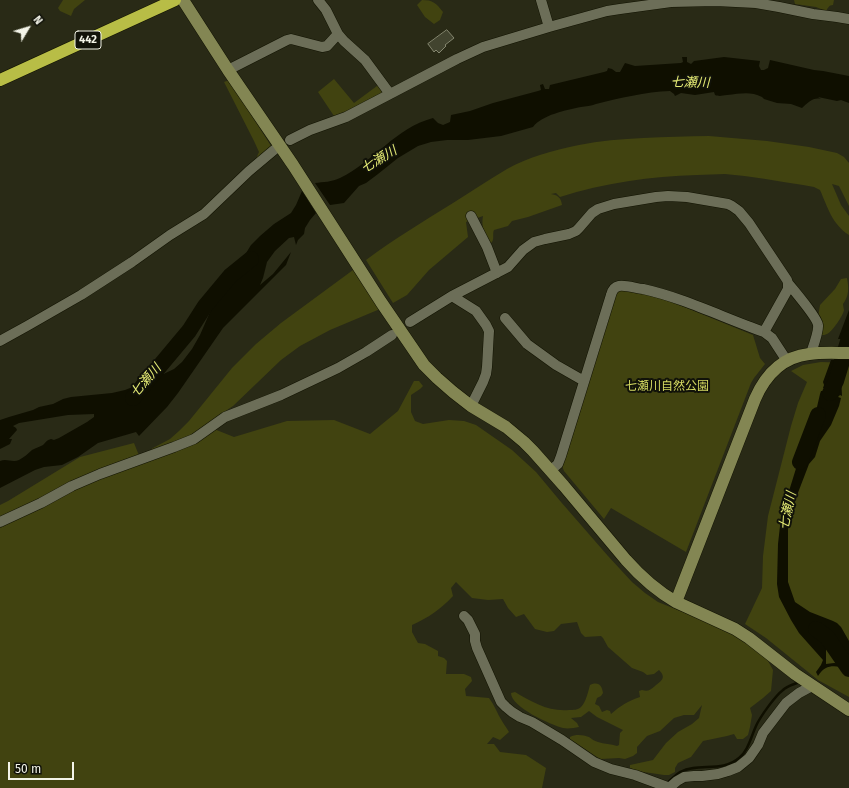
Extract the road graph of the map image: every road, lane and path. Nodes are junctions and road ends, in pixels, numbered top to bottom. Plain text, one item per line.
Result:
1 (175, 0) edge
2 (183, 0) edge
3 (318, 0) edge
4 (541, 0) edge
5 (624, 4) edge
6 (849, 19) edge
7 (549, 27) junction
8 (338, 34) junction
9 (228, 70) junction
10 (0, 80) edge
11 (390, 94) junction
12 (290, 140) dead end
13 (274, 150) dead end
14 (471, 216) dead end
15 (497, 273) junction
16 (788, 283) junction
17 (452, 296) junction
18 (505, 318) dead end
19 (410, 322) dead end
20 (764, 332) junction
21 (392, 335) dead end
22 (0, 341) edge
23 (812, 353) junction
24 (849, 354) edge
25 (787, 361) junction
26 (584, 381) junction
27 (472, 406) junction
28 (551, 470) junction
29 (0, 522) edge
30 (676, 602) junction
31 (464, 616) dead end
32 (812, 686) junction
33 (849, 710) edge
34 (670, 788) edge

1 - 10 highway, 442
2 - 9 street
3 - 8 street
4 - 7 street
5 - 6 street
5 - 7 street
7 - 11 street
8 - 9 street
8 - 11 street
9 - 27 street
11 - 12 street
13 - 22 street
14 - 15 street
15 - 16 street
15 - 17 street
16 - 20 street
16 - 23 street
17 - 19 street
17 - 27 street
18 - 26 street
20 - 25 street
20 - 26 street
21 - 29 street
23 - 24 street
23 - 25 street
25 - 30 street
26 - 28 street
27 - 28 street
28 - 30 street
30 - 32 street
31 - 34 street
32 - 33 street
32 - 34 street

